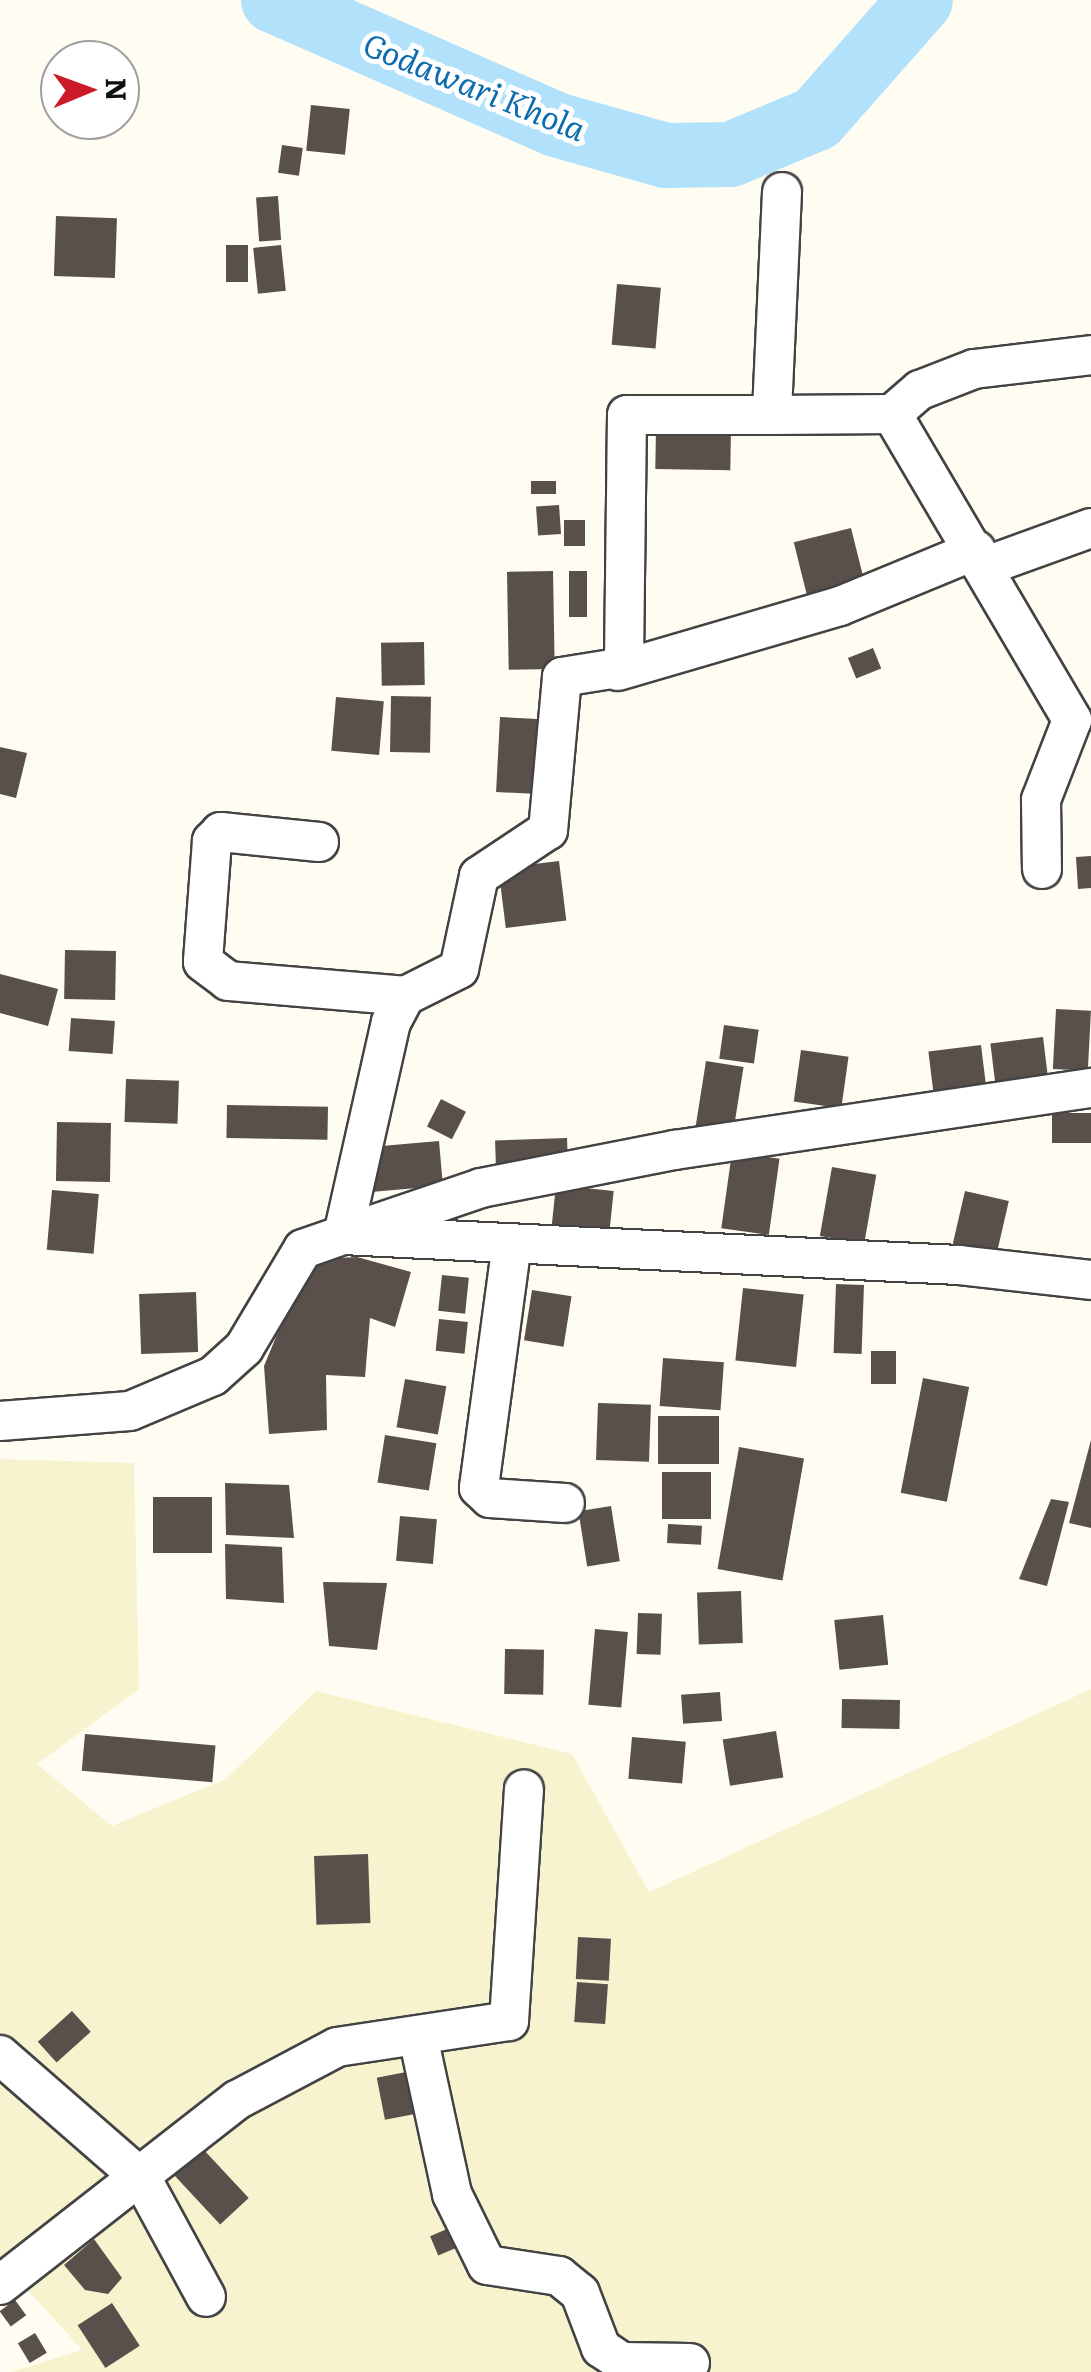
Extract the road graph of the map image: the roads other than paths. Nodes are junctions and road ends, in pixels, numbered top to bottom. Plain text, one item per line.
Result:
1 (782, 192) dead end
2 (1091, 355) edge
3 (892, 414) junction
4 (772, 415) junction
5 (1091, 528) edge
6 (981, 558) junction
7 (618, 671) junction
8 (1082, 720) edge
9 (320, 842) dead end
10 (1042, 869) dead end
11 (405, 996) junction
12 (1091, 1088) edge
13 (343, 1235) junction
14 (512, 1243) junction
15 (1091, 1280) edge
16 (0, 1421) edge
17 (565, 1503) dead end
18 (524, 1789) dead end
19 (420, 2041) junction
20 (0, 2055) edge
21 (142, 2179) junction
22 (0, 2285) edge
23 (206, 2297) dead end
24 (690, 2364) dead end

1 - 4 street
2 - 3 street
3 - 4 street
3 - 6 street
4 - 7 street
5 - 6 street
6 - 7 street
6 - 8 street
7 - 11 street
8 - 10 street
9 - 11 street
11 - 13 street
12 - 13 street
13 - 14 street
13 - 16 street
14 - 15 street
14 - 17 street
18 - 19 street
19 - 21 street
19 - 24 street
20 - 21 street
21 - 22 street
21 - 23 street

